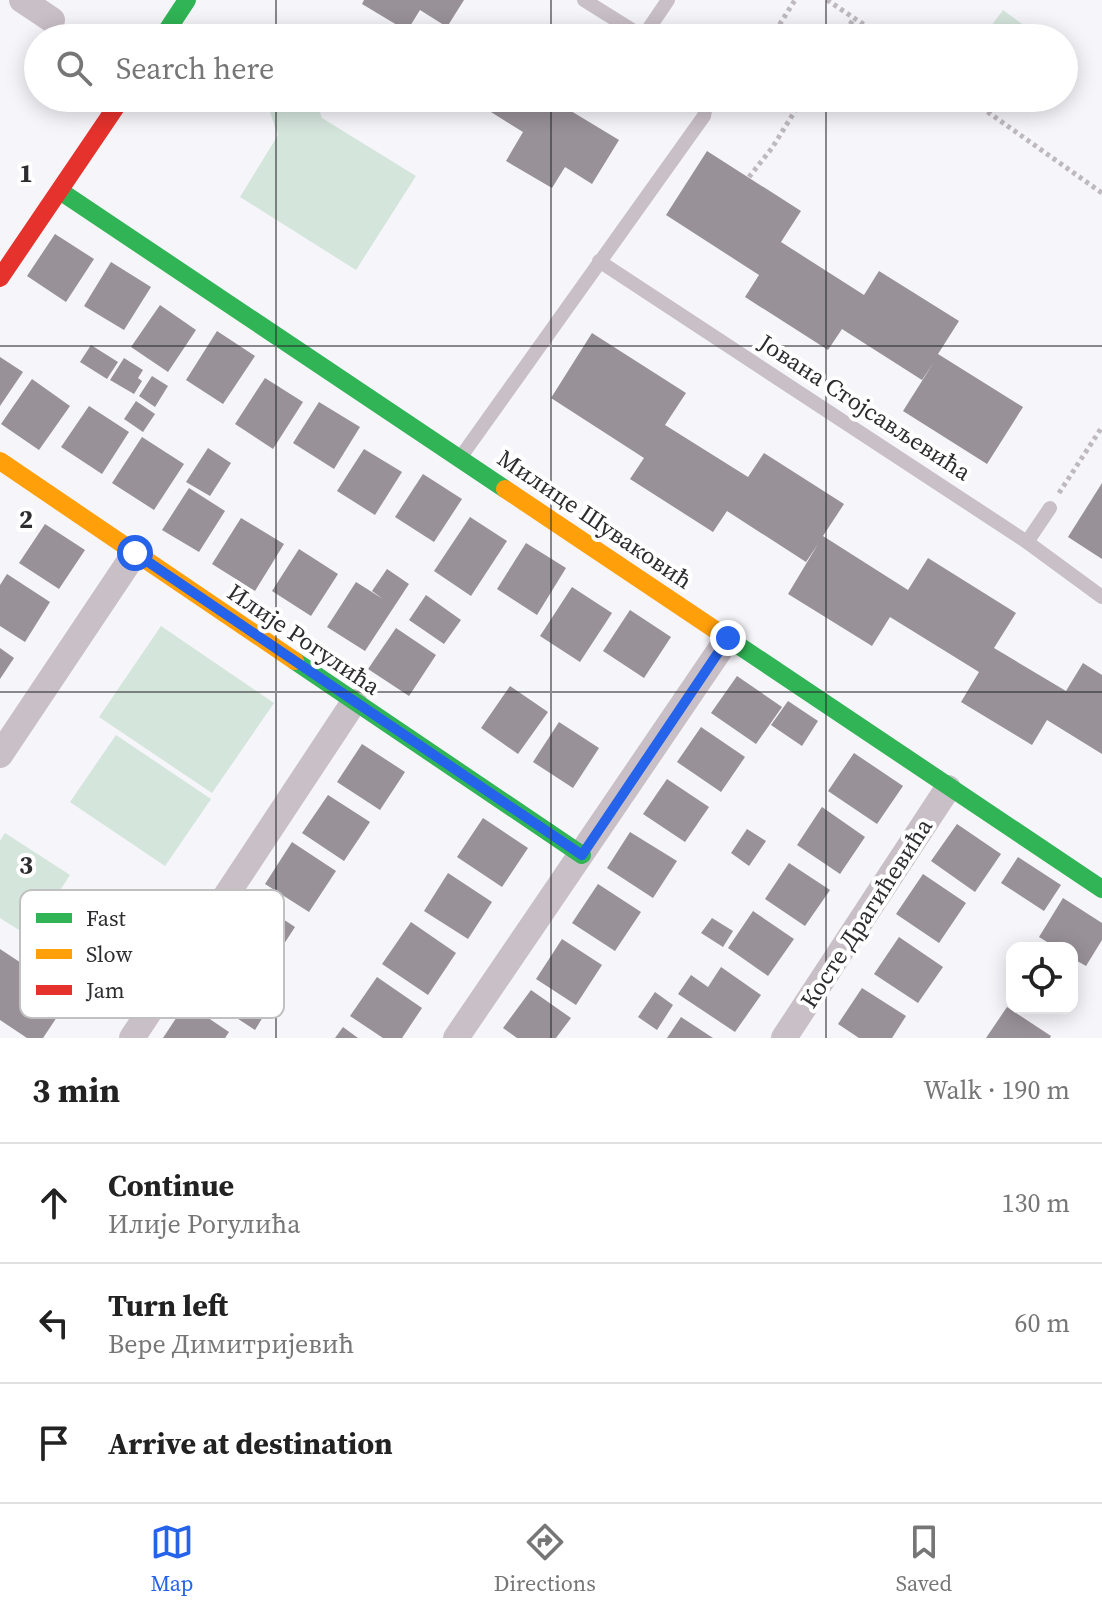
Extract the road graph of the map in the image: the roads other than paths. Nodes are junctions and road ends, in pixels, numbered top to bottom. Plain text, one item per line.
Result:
1 (22, 0) edge
2 (187, 0) edge
3 (584, 0) edge
4 (668, 0) edge
5 (52, 20) dead end
6 (171, 24) edge
7 (622, 24) edge
8 (653, 24) edge
9 (113, 112) edge
10 (705, 112) edge
11 (60, 191) junction
12 (599, 261) junction
13 (0, 278) edge
14 (460, 458) junction
15 (0, 461) edge
16 (1050, 508) road end
17 (1027, 542) junction
18 (135, 553) junction
19 (1102, 597) edge
20 (728, 638) junction
21 (354, 702) junction
22 (0, 755) edge
23 (948, 788) junction
24 (582, 855) junction
25 (1102, 889) edge
26 (230, 890) edge
27 (145, 1018) edge
28 (132, 1038) edge
29 (456, 1038) edge
30 (784, 1038) edge

1 - 5 street
2 - 6 street
3 - 7 lane
4 - 8 lane
9 - 11 street
10 - 12 lane
11 - 13 street
11 - 14 street, Милице Шуваковић
12 - 14 lane
12 - 17 lane, Јована Стојсављевића
14 - 20 street, Милице Шуваковић
15 - 18 street, Илије Рогулића
16 - 17 lane
17 - 19 lane, Јована Стојсављевића
18 - 21 street, Илије Рогулића
18 - 22 street
20 - 23 street, Милице Шуваковић
20 - 24 street
21 - 24 street, Илије Рогулића
21 - 26 street
23 - 25 street, Милице Шуваковић
23 - 30 street, Косте Драгићевића
24 - 29 street
27 - 28 street

